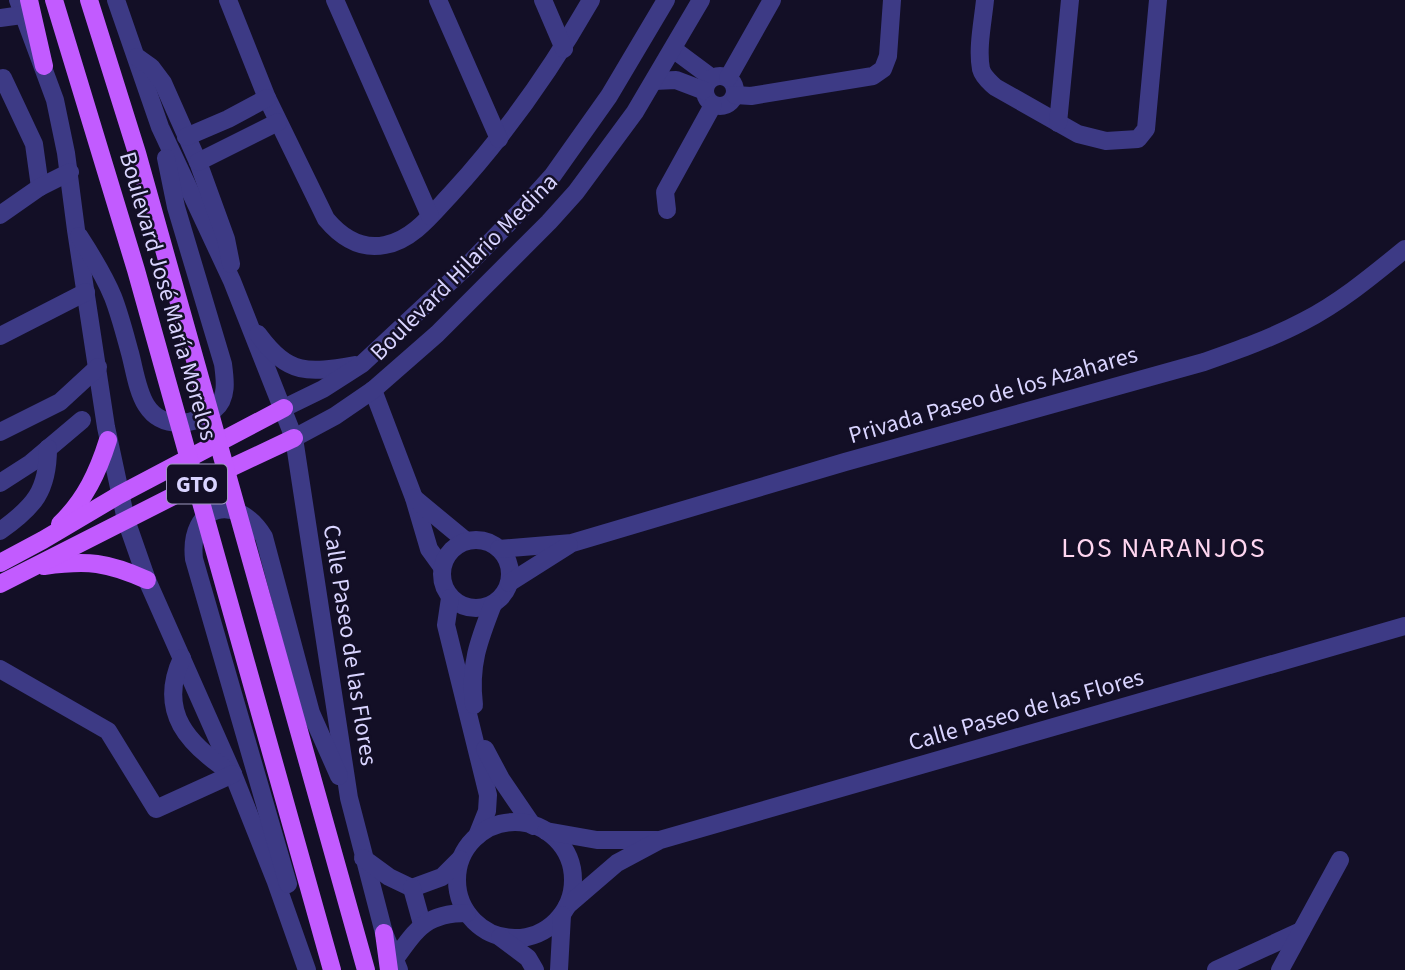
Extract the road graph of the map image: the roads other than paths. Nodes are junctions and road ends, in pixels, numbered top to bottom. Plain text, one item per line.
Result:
1 (54, 0) edge
2 (89, 0) edge
3 (116, 0) edge
4 (229, 0) edge
5 (335, 0) edge
6 (438, 0) edge
7 (544, 0) edge
8 (592, 0) edge
9 (666, 0) edge
10 (701, 0) edge
11 (772, 0) edge
12 (891, 0) edge
13 (985, 0) edge
14 (1070, 0) edge
15 (1158, 0) edge
16 (23, 5) edge
17 (0, 18) edge
18 (564, 49) junction
19 (673, 49) junction
20 (135, 56) junction
21 (44, 66) joint
22 (1, 77) edge
23 (654, 81) junction
24 (718, 89) junction
25 (267, 98) junction
26 (278, 122) junction
27 (1058, 123) junction
28 (215, 125) junction
29 (160, 127) junction
30 (186, 137) junction
31 (499, 139) junction
32 (225, 148) junction
33 (198, 162) junction
34 (70, 173) junction
35 (552, 175) junction
36 (40, 187) junction
37 (576, 192) junction
38 (667, 210) dead end
39 (0, 215) edge
40 (430, 216) junction
41 (76, 230) junction
42 (1405, 249) edge
43 (232, 281) junction
44 (86, 292) junction
45 (243, 314) junction
46 (0, 336) edge
47 (362, 364) junction
48 (97, 367) junction
49 (373, 390) junction
50 (68, 395) junction
51 (284, 408) junction
52 (42, 412) junction
53 (82, 420) junction
54 (0, 432) edge
55 (107, 433) junction
56 (295, 438) junction
57 (54, 443) junction
58 (0, 483) edge
59 (119, 495) junction
60 (414, 498) junction
61 (126, 520) junction
62 (0, 531) edge
63 (43, 540) junction
64 (466, 541) junction
65 (572, 543) junction
66 (499, 549) junction
67 (0, 563) edge
68 (442, 567) junction
69 (30, 568) junction
70 (147, 580) junction
71 (509, 583) junction
72 (0, 584) edge
73 (450, 598) junction
74 (493, 604) junction
75 (1405, 626) edge
76 (182, 657) junction
77 (0, 670) edge
78 (233, 774) junction
79 (349, 798) junction
80 (539, 828) junction
81 (477, 836) junction
82 (660, 840) junction
83 (461, 857) junction
84 (363, 858) junction
85 (1340, 860) dead end
86 (412, 888) junction
87 (565, 910) junction
88 (467, 913) junction
89 (422, 924) junction
90 (1301, 931) junction
91 (384, 933) joint
92 (500, 937) junction
93 (395, 966) edge
94 (306, 968) edge
95 (332, 970) edge
96 (366, 970) edge
97 (535, 970) edge
98 (559, 970) edge
99 (1216, 970) edge
100 (1280, 970) edge

1 - 95 main road, Boulevard José María Morelos / GTO, bridge
2 - 96 main road, Boulevard José María Morelos / GTO, bridge
3 - 20 street
4 - 25 street
5 - 40 street
6 - 31 street
7 - 18 street
8 - 18 street
9 - 35 street, Boulevard Hilario Medina
10 - 19 street, Boulevard Hilario Medina
11 - 24 street
12 - 24 street
13 - 27 street
14 - 27 street
15 - 27 street
16 - 17 street
16 - 21 main road
18 - 31 street
19 - 23 street, Boulevard Hilario Medina
19 - 24 street
20 - 29 street
20 - 30 street
21 - 34 street
22 - 36 street
23 - 24 street
23 - 37 street, Boulevard Hilario Medina
24 - 38 street
25 - 26 street
25 - 28 street
26 - 32 street
26 - 40 street
28 - 30 street
28 - 32 street
29 - 41 street
29 - 43 street
30 - 33 street
31 - 40 street
32 - 33 street
33 - 43 street
34 - 36 street
34 - 41 street
35 - 37 street
35 - 47 street, Boulevard Hilario Medina
36 - 39 street
37 - 49 street, Boulevard Hilario Medina
41 - 44 street
42 - 65 street, Privada Paseo de los Azahares
43 - 45 street
44 - 46 street
44 - 48 street
45 - 47 street
45 - 51 street, Calle Paseo de las Flores
47 - 51 street, Boulevard Hilario Medina
48 - 50 street
48 - 55 street
49 - 56 street, Boulevard Hilario Medina
49 - 60 street
50 - 52 street
50 - 53 street
51 - 56 street, Calle Paseo de las Flores
51 - 59 main road, Boulevard Hilario Medina
52 - 54 street
52 - 57 street
53 - 55 street
53 - 57 street
55 - 59 street
55 - 63 main road
56 - 61 main road, Boulevard Hilario Medina
56 - 79 street, Calle Paseo de las Flores
57 - 58 street
57 - 62 street
59 - 61 street
59 - 63 main road, Boulevard Hilario Medina
60 - 64 street
60 - 68 street
61 - 69 main road, Boulevard Hilario Medina
61 - 70 street
63 - 67 main road, Boulevard Hilario Medina
64 - 66 street
64 - 68 street
65 - 66 street, Privada Paseo de los Azahares
65 - 71 street, Privada Paseo de los Azahares
66 - 71 street
68 - 73 street
69 - 70 main road
69 - 72 main road, Boulevard Hilario Medina
70 - 76 street
71 - 74 street
73 - 74 street
73 - 81 street
74 - 80 street
75 - 82 street, Calle Paseo de las Flores
76 - 78 street
76 - 78 street
77 - 78 street
78 - 94 street
79 - 84 street, Calle Paseo de las Flores
79 - 94 street
80 - 81 street
80 - 82 street, Calle Paseo de las Flores
80 - 87 street
81 - 83 street
82 - 87 street, Calle Paseo de las Flores
83 - 86 street
83 - 88 street
84 - 86 street
84 - 91 street, Calle Paseo de las Flores
85 - 90 street
86 - 89 street
87 - 92 street
87 - 98 street
88 - 89 street
88 - 92 street
89 - 93 street
90 - 99 street
90 - 100 street
91 - 93 main road
92 - 97 street

